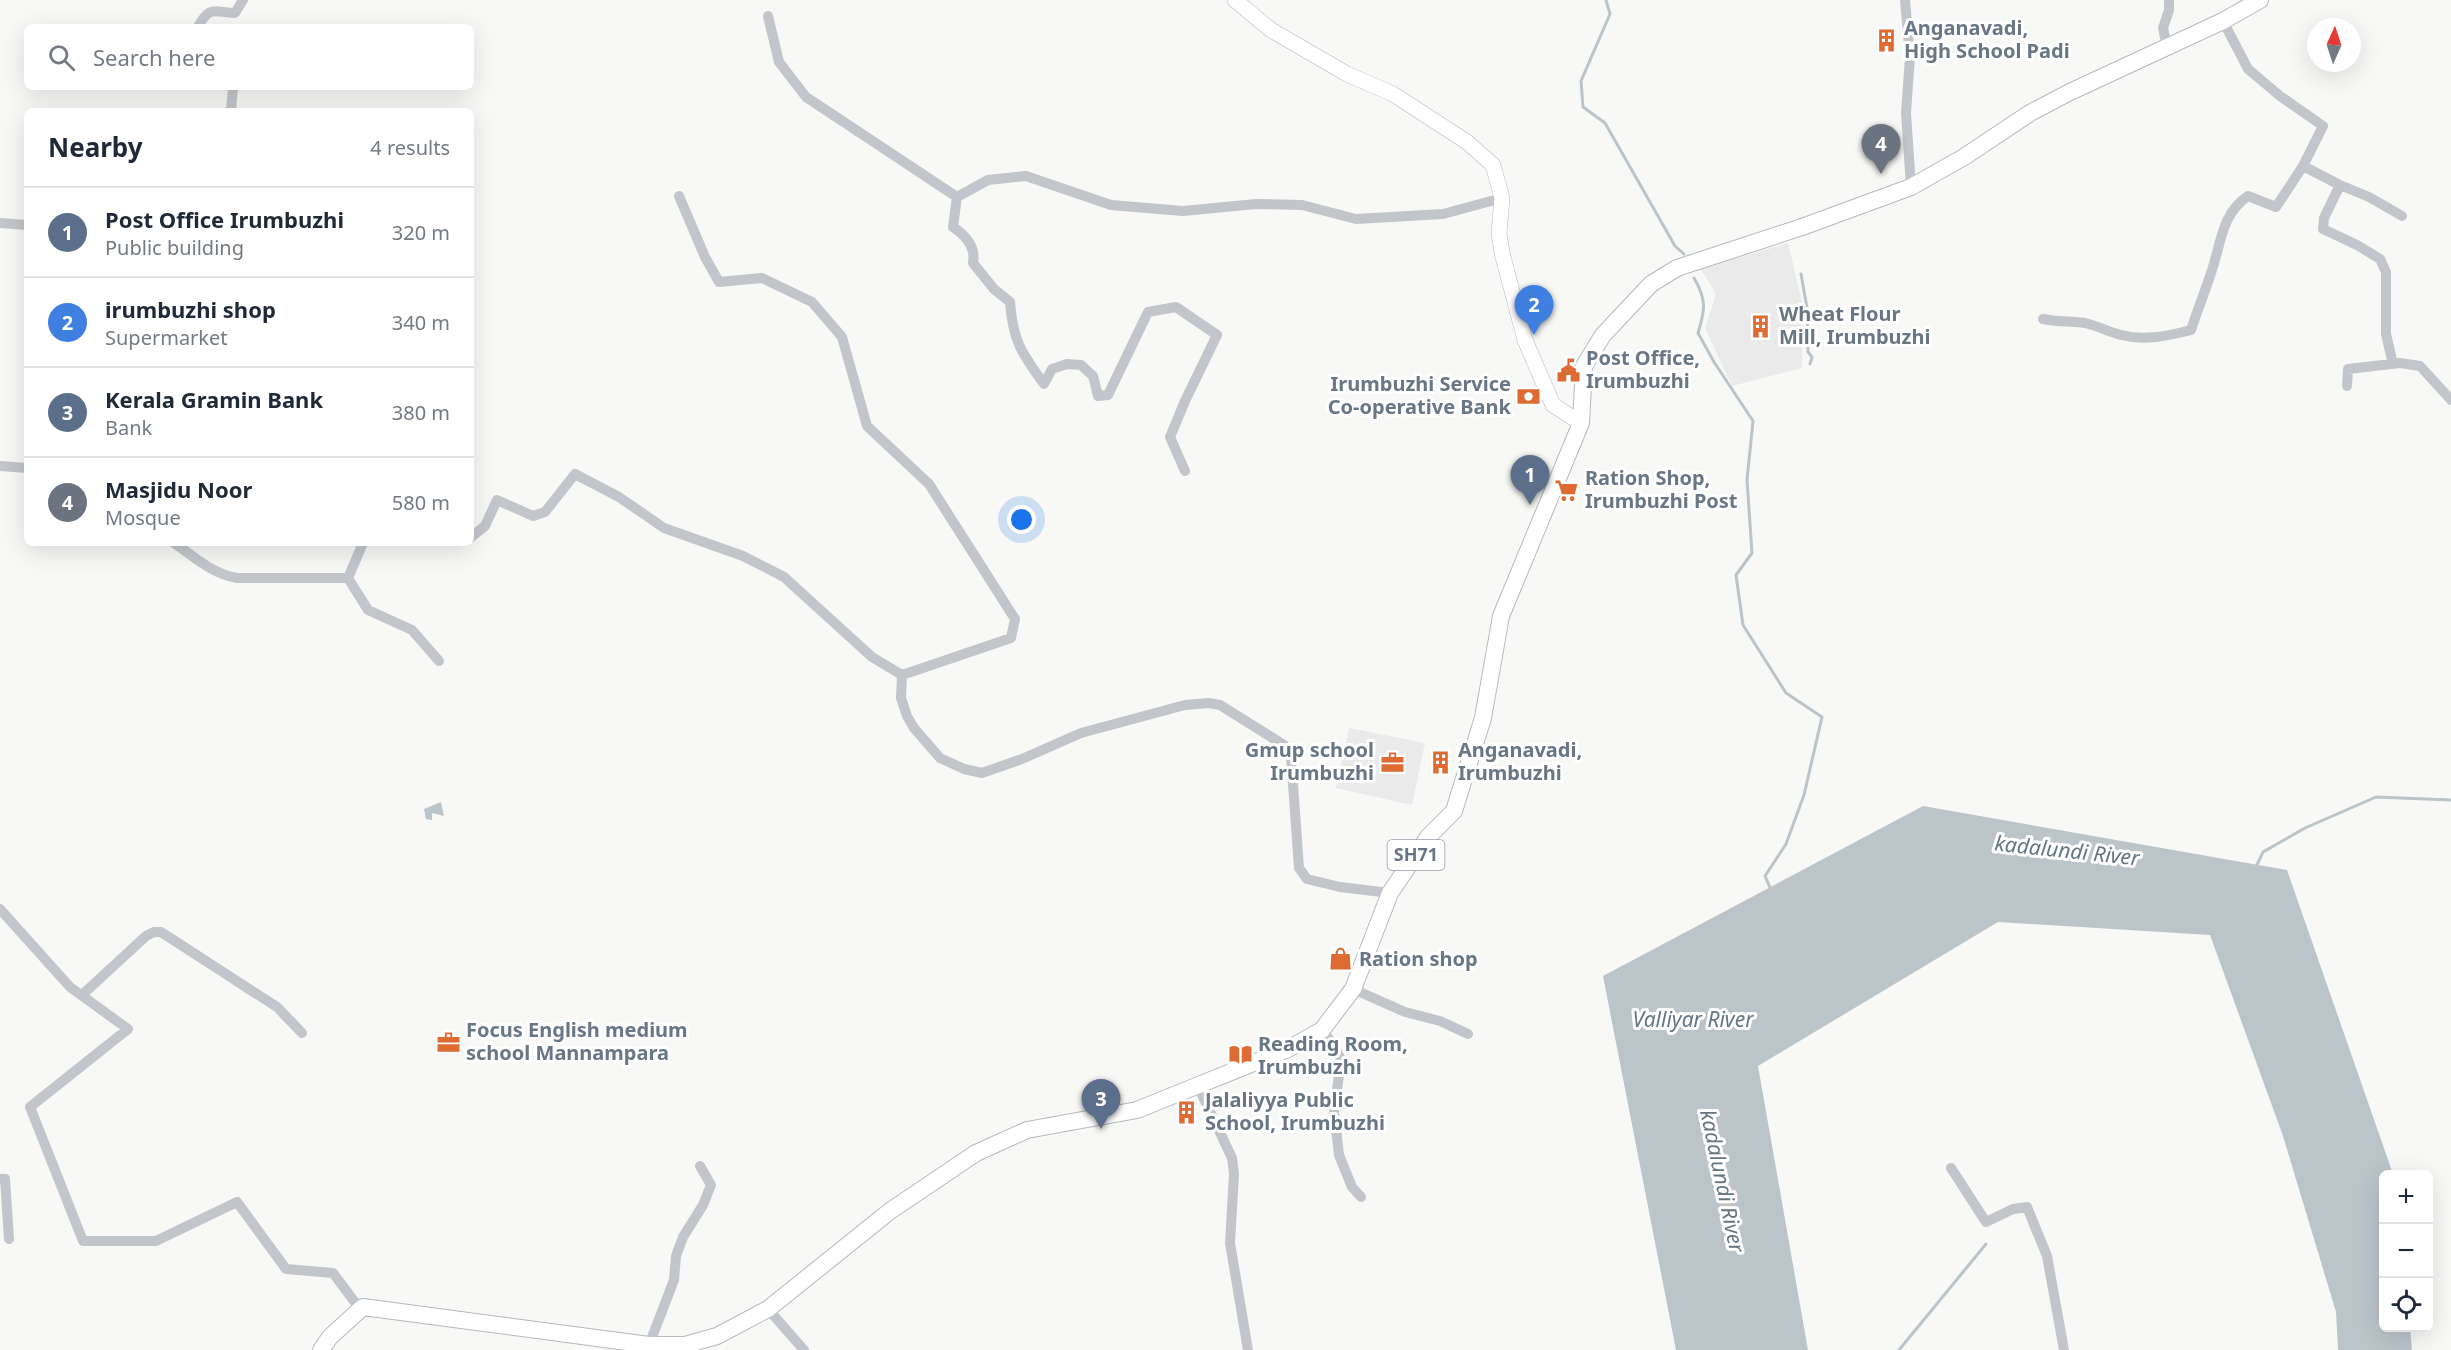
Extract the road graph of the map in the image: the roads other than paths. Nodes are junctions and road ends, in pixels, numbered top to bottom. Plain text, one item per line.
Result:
1 (243, 0) edge
2 (1235, 0) edge
3 (1905, 0) edge
4 (2169, 0) edge
5 (2260, 0) edge
6 (768, 16) dead end
7 (2223, 21) junction
8 (200, 24) edge
9 (2167, 48) junction
10 (233, 90) edge
11 (231, 108) edge
12 (2303, 166) junction
13 (2340, 185) junction
14 (1911, 187) junction
15 (679, 196) dead end
16 (957, 197) junction
17 (1502, 198) junction
18 (2402, 216) dead end
19 (0, 223) edge
20 (24, 225) edge
21 (2043, 319) dead end
22 (2393, 364) junction
23 (2347, 386) dead end
24 (2451, 400) edge
25 (1581, 423) junction
26 (0, 466) edge
27 (24, 468) edge
28 (1185, 471) dead end
29 (474, 535) edge
30 (178, 546) edge
31 (362, 546) edge
32 (348, 578) junction
33 (439, 661) dead end
34 (902, 675) junction
35 (1390, 893) junction
36 (0, 909) edge
37 (1353, 989) junction
38 (82, 996) junction
39 (1322, 1030) junction
40 (302, 1033) dead end
41 (1468, 1034) dead end
42 (1197, 1084) junction
43 (700, 1166) dead end
44 (1951, 1168) dead end
45 (0, 1179) edge
46 (1361, 1197) dead end
47 (9, 1239) dead end
48 (768, 1309) junction
49 (360, 1310) junction
50 (650, 1345) junction
51 (321, 1350) edge
52 (804, 1350) edge
53 (1248, 1350) edge
54 (2064, 1350) edge

1 - 8 street
2 - 17 main road
3 - 14 street
4 - 9 street
5 - 7 main road, SH71
6 - 16 street
7 - 9 main road, SH71
7 - 12 street
9 - 14 main road, SH71
10 - 11 street
12 - 13 street
12 - 21 street
13 - 18 street
13 - 22 street
14 - 25 main road, SH71
15 - 34 street
16 - 17 street
16 - 28 street
17 - 25 main road
19 - 20 street
22 - 23 street
22 - 24 street
25 - 35 main road, SH71
26 - 27 street
29 - 34 street
30 - 32 street
31 - 32 street
32 - 33 street
34 - 35 street
35 - 37 main road, SH71
36 - 38 street
37 - 39 main road, SH71
37 - 41 street
38 - 40 street
38 - 49 street
39 - 42 main road, SH71
39 - 46 street
42 - 48 main road, SH71
42 - 53 street
43 - 50 street
44 - 54 street
45 - 47 street
48 - 50 main road, SH71
48 - 52 street
49 - 50 main road, SH71
49 - 51 main road

